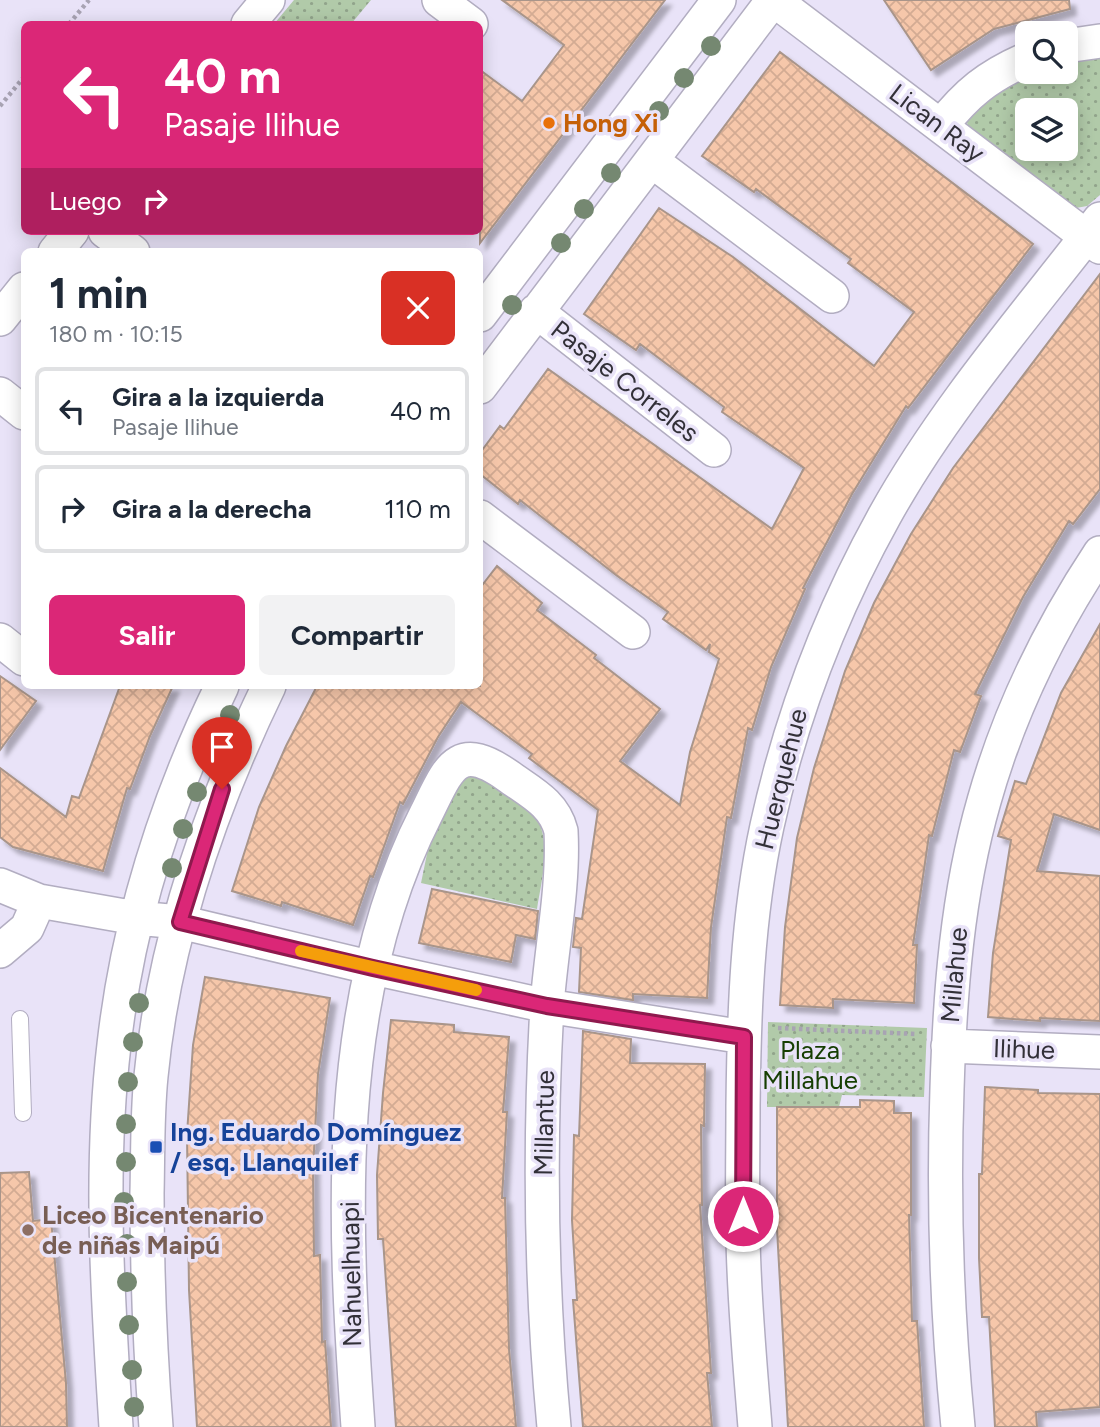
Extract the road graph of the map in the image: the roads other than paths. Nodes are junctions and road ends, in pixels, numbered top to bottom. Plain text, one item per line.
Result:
1 (268, 0) edge
2 (439, 0) edge
3 (719, 0) edge
4 (774, 0) edge
5 (250, 21) edge
6 (466, 21) edge
7 (1100, 41) edge
8 (1078, 44) edge
9 (1015, 66) edge
10 (941, 126) junction
11 (652, 161) junction
12 (1095, 234) edge
13 (110, 235) edge
14 (127, 248) edge
15 (21, 293) edge
16 (831, 296) dead end
17 (483, 311) edge
18 (536, 312) junction
19 (0, 319) edge
20 (483, 383) edge
21 (0, 394) edge
22 (21, 411) edge
23 (714, 450) dead end
24 (483, 519) edge
25 (1100, 553) edge
26 (633, 632) dead end
27 (0, 640) edge
28 (21, 657) edge
29 (221, 689) edge
30 (268, 689) edge
31 (558, 820) joint
32 (0, 885) edge
33 (39, 901) junction
34 (136, 918) junction
35 (180, 922) junction
36 (0, 951) edge
37 (373, 968) junction
38 (547, 1006) junction
39 (20, 1019) dead end
40 (744, 1032) junction
41 (948, 1041) junction
42 (1100, 1052) edge
43 (23, 1113) dead end
44 (116, 1427) edge
45 (156, 1427) edge
46 (358, 1427) edge
47 (554, 1427) edge
48 (755, 1427) edge
49 (958, 1427) edge

1 - 5 street
2 - 6 street
3 - 17 street
4 - 10 street, Lican Ray
4 - 11 street
7 - 8 street
9 - 10 street
10 - 12 street, Lican Ray
11 - 16 street
11 - 18 street
12 - 40 street, Huerquehue
13 - 14 street
15 - 19 street
18 - 20 street
18 - 23 street, Pasaje Correles
21 - 22 street
24 - 26 street
25 - 41 street, Millahue
27 - 28 street
29 - 34 street
30 - 35 street
31 - 37 street, Nahuelhuapi
31 - 38 street, Millantue
32 - 33 street
33 - 34 street
33 - 36 street
34 - 35 street
34 - 44 street
35 - 37 street
35 - 45 street
37 - 38 street
37 - 46 street, Nahuelhuapi
38 - 40 street
38 - 47 street, Millantue
39 - 43 lane
40 - 48 street, Huerquehue
41 - 42 street, Ilihue
41 - 49 street, Millahue

